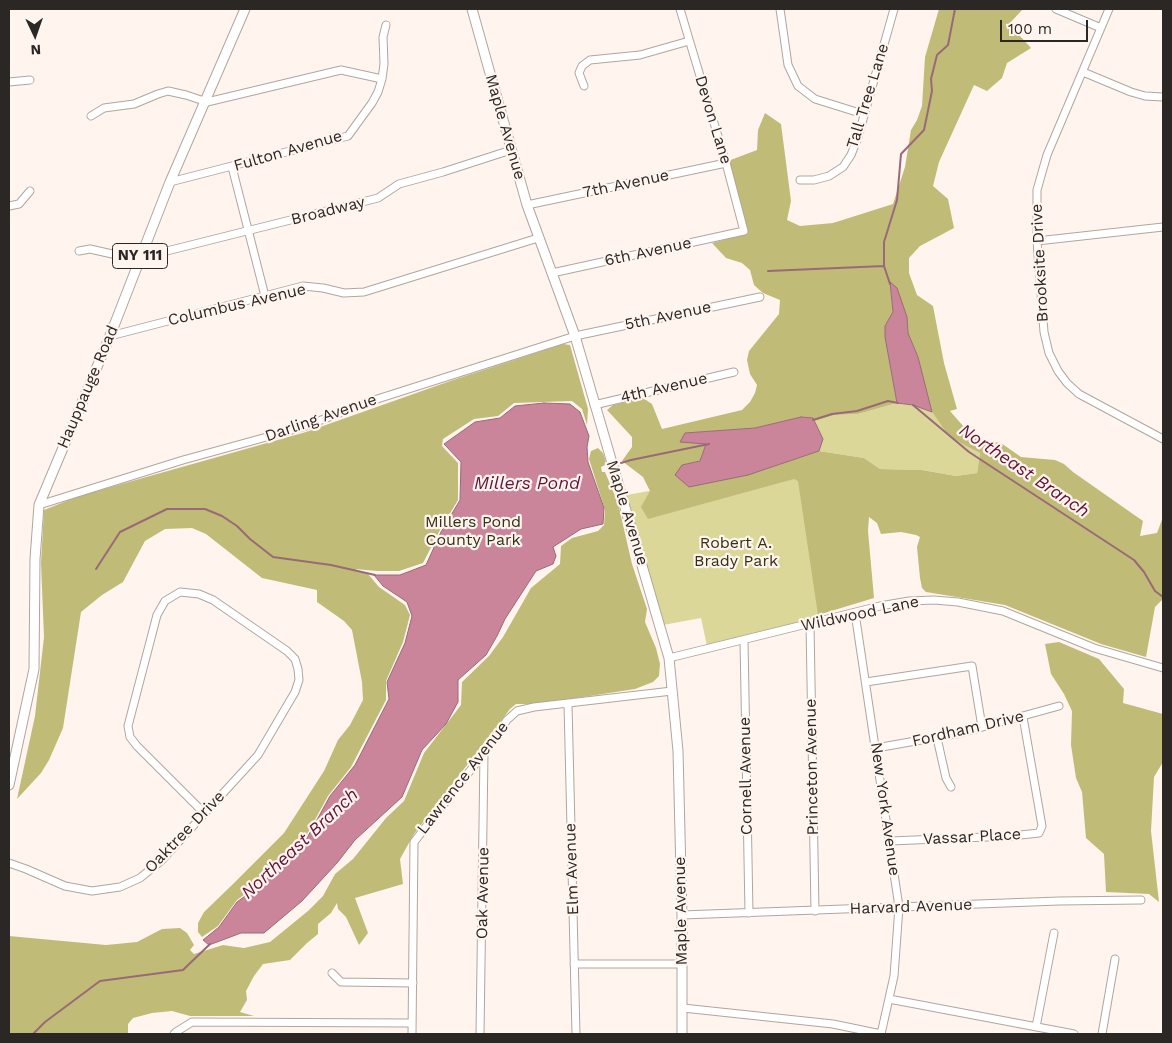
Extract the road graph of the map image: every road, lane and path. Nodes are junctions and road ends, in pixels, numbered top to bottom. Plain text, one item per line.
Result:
1 (246, 9) edge
2 (472, 9) edge
3 (680, 9) edge
4 (780, 9) edge
5 (894, 9) edge
6 (1056, 9) edge
7 (1110, 9) edge
8 (386, 24) dead end
9 (1101, 28) junction
10 (689, 41) junction
11 (1083, 72) junction
12 (382, 79) junction
13 (30, 80) dead end
14 (9, 82) edge
15 (584, 86) dead end
16 (1163, 97) edge
17 (204, 102) junction
18 (863, 114) junction
19 (91, 116) dead end
20 (512, 150) junction
21 (726, 163) junction
22 (232, 167) junction
23 (800, 180) dead end
24 (170, 182) junction
25 (30, 191) dead end
26 (527, 205) junction
27 (9, 206) edge
28 (1163, 227) edge
29 (249, 231) junction
30 (744, 231) joint
31 (538, 238) junction
32 (1037, 241) junction
33 (79, 251) dead end
34 (139, 259) junction
35 (552, 273) junction
36 (265, 296) junction
37 (760, 297) dead end
38 (110, 336) junction
39 (575, 336) junction
40 (734, 372) dead end
41 (594, 405) junction
42 (1163, 440) edge
43 (39, 505) junction
44 (855, 613) junction
45 (810, 624) junction
46 (744, 640) junction
47 (669, 658) junction
48 (1163, 668) edge
49 (866, 682) junction
50 (672, 691) junction
51 (568, 704) junction
52 (1059, 706) dead end
53 (1022, 717) junction
54 (982, 727) junction
55 (937, 738) junction
56 (876, 748) junction
57 (484, 752) junction
58 (9, 785) edge
59 (951, 787) dead end
60 (204, 813) junction
61 (890, 841) junction
62 (9, 863) edge
63 (1141, 900) dead end
64 (899, 907) junction
65 (815, 911) junction
66 (748, 913) junction
67 (682, 915) junction
68 (1054, 933) dead end
69 (1116, 959) dead end
70 (574, 964) junction
71 (682, 964) junction
72 (332, 973) dead end
73 (413, 983) junction
74 (889, 999) junction
75 (682, 1008) junction
76 (412, 1023) junction
77 (1036, 1027) junction
78 (174, 1034) edge
79 (412, 1034) edge
80 (480, 1034) edge
81 (576, 1034) edge
82 (682, 1034) edge
83 (881, 1034) edge
84 (1074, 1034) edge
85 (1102, 1034) edge

1 - 17 main road, Hauppauge Road / NY 111
2 - 20 main road, Maple Avenue
3 - 10 street, Devon Lane
4 - 18 street
5 - 18 street, Tall Tree Lane
6 - 9 street
7 - 9 street, Brooksite Drive
8 - 12 street, Fulton Avenue
9 - 11 street, Brooksite Drive
10 - 15 street
10 - 21 street, Devon Lane
11 - 16 street
11 - 32 street, Brooksite Drive
12 - 17 street
12 - 22 street, Fulton Avenue
13 - 14 street
17 - 19 street
17 - 24 main road, Hauppauge Road / NY 111
18 - 23 street, Tall Tree Lane
20 - 26 main road, Maple Avenue
20 - 29 street, Broadway
21 - 26 street, 7th Avenue
21 - 30 street, Devon Lane
22 - 24 street, Fulton Avenue
22 - 29 street
24 - 34 main road, Hauppauge Road / NY 111
25 - 27 street
26 - 31 main road, Maple Avenue
28 - 32 street
29 - 34 street, Broadway
29 - 36 street
30 - 35 street, 6th Avenue
31 - 35 main road, Maple Avenue
31 - 36 street, Columbus Avenue
32 - 42 street, Brooksite Drive
33 - 34 street
34 - 38 main road, Hauppauge Road / NY 111
35 - 39 main road, Maple Avenue
36 - 38 street, Columbus Avenue
37 - 39 street, 5th Avenue
38 - 43 main road, Hauppauge Road / NY 111
39 - 41 main road, Maple Avenue
39 - 43 street, Darling Avenue
40 - 41 street, 4th Avenue
41 - 47 main road, Maple Avenue
43 - 58 main road, Hauppauge Road / NY 111
44 - 45 street, Wildwood Lane
44 - 48 street, Wildwood Lane
44 - 49 street, New York Avenue
45 - 46 street, Wildwood Lane
45 - 65 street, Princeton Avenue
46 - 47 street, Wildwood Lane
46 - 66 street, Cornell Avenue
47 - 50 main road, Maple Avenue
49 - 54 street
49 - 56 street, New York Avenue
50 - 51 street, Lawrence Avenue
50 - 67 main road, Maple Avenue
51 - 57 street, Lawrence Avenue
51 - 70 street, Elm Avenue
52 - 53 street, Fordham Drive
53 - 54 street, Fordham Drive
53 - 61 street, Vassar Place
54 - 55 street, Fordham Drive
55 - 56 street, Fordham Drive
55 - 59 street
56 - 61 street, New York Avenue
57 - 73 street, Lawrence Avenue
57 - 80 street, Oak Avenue
60 - 60 street, Oaktree Drive
60 - 62 street, Oaktree Drive
61 - 64 street, New York Avenue
63 - 64 street, Harvard Avenue
64 - 65 street, Harvard Avenue
64 - 74 street, New York Avenue
65 - 66 street, Harvard Avenue
66 - 67 street, Harvard Avenue
67 - 71 main road, Maple Avenue
68 - 77 street
69 - 85 street
70 - 71 street
70 - 81 street, Elm Avenue
71 - 75 main road, Maple Avenue
72 - 73 street
73 - 76 street, Lawrence Avenue
74 - 77 street
74 - 83 street, New York Avenue
75 - 82 main road, Maple Avenue
75 - 83 street
76 - 78 street
76 - 79 street, Lawrence Avenue
77 - 84 street

